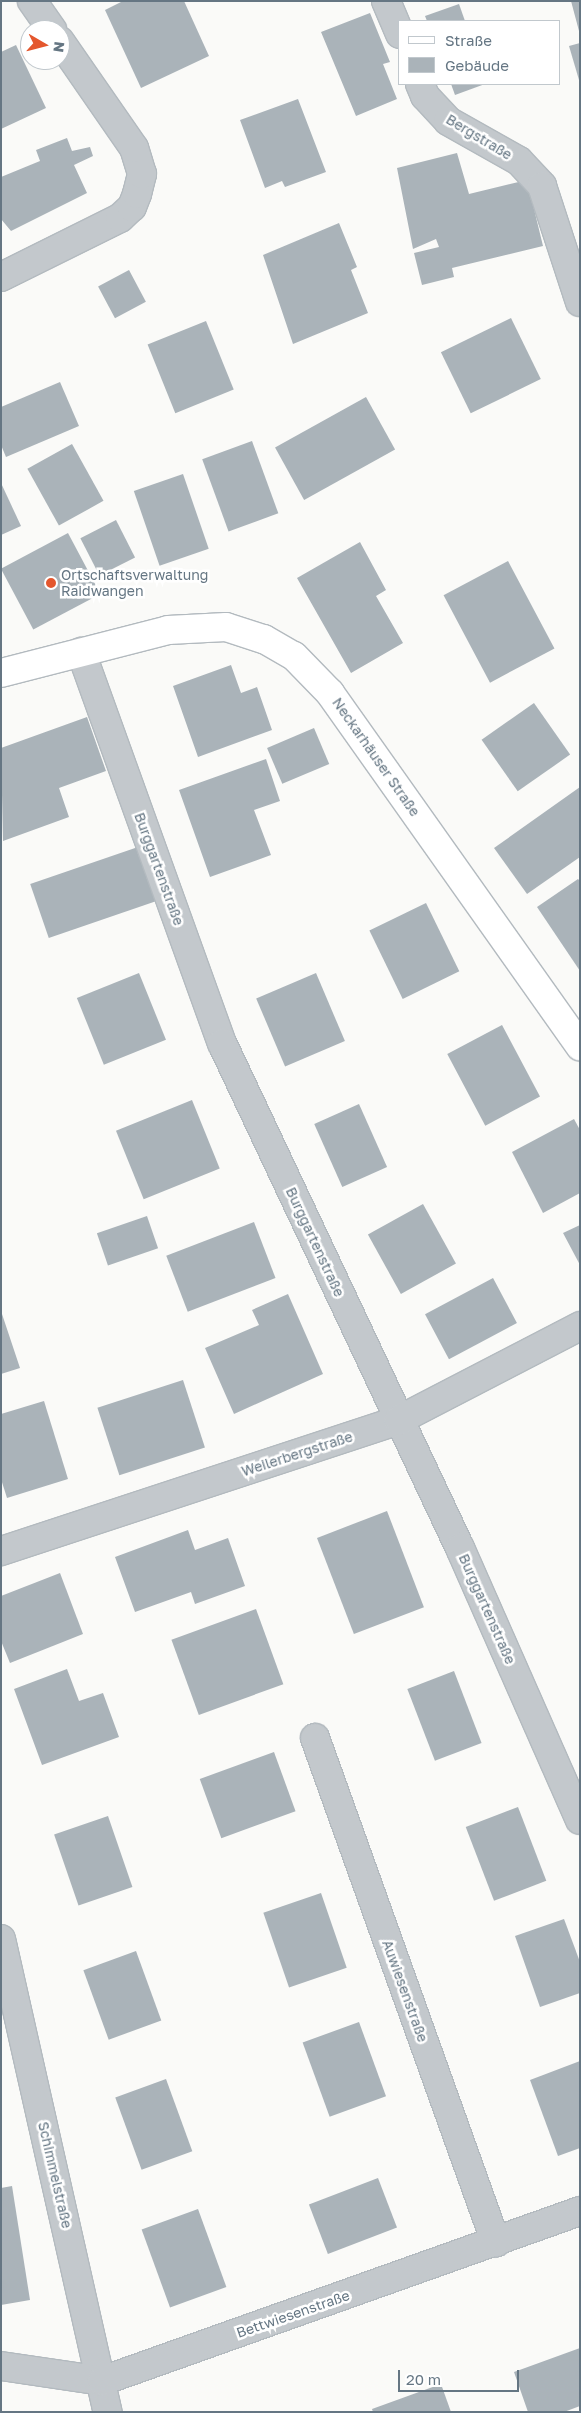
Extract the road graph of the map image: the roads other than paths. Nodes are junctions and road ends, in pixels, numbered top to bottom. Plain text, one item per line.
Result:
1 (32, 1) edge
2 (386, 1) edge
3 (45, 20) edge
4 (398, 29) edge
5 (70, 55) edge
6 (420, 85) edge
7 (1, 277) edge
8 (580, 302) edge
9 (80, 652) junction
10 (2, 669) edge
11 (580, 1046) edge
12 (580, 1326) edge
13 (399, 1420) junction
14 (1, 1551) edge
15 (314, 1738) dead end
16 (580, 1820) edge
17 (1, 1939) edge
18 (580, 2211) edge
19 (496, 2243) junction
20 (1, 2366) edge
21 (102, 2381) junction
22 (108, 2412) edge

1 - 3 street
2 - 4 street
5 - 7 street
6 - 8 street, Bergstraße
9 - 10 street, Neckarhäuser Straße
9 - 11 street, Neckarhäuser Straße
9 - 13 street, Burggartenstraße
12 - 13 street, Weilerbergstraße
13 - 14 street, Weilerbergstraße
13 - 16 street, Burggartenstraße
15 - 19 street, Auwiesenstraße
17 - 21 street, Schimmelstraße
18 - 19 street, Bettwiesenstraße
19 - 21 street, Bettwiesenstraße
20 - 21 street, Bettwiesenstraße
21 - 22 street, Schimmelstraße

